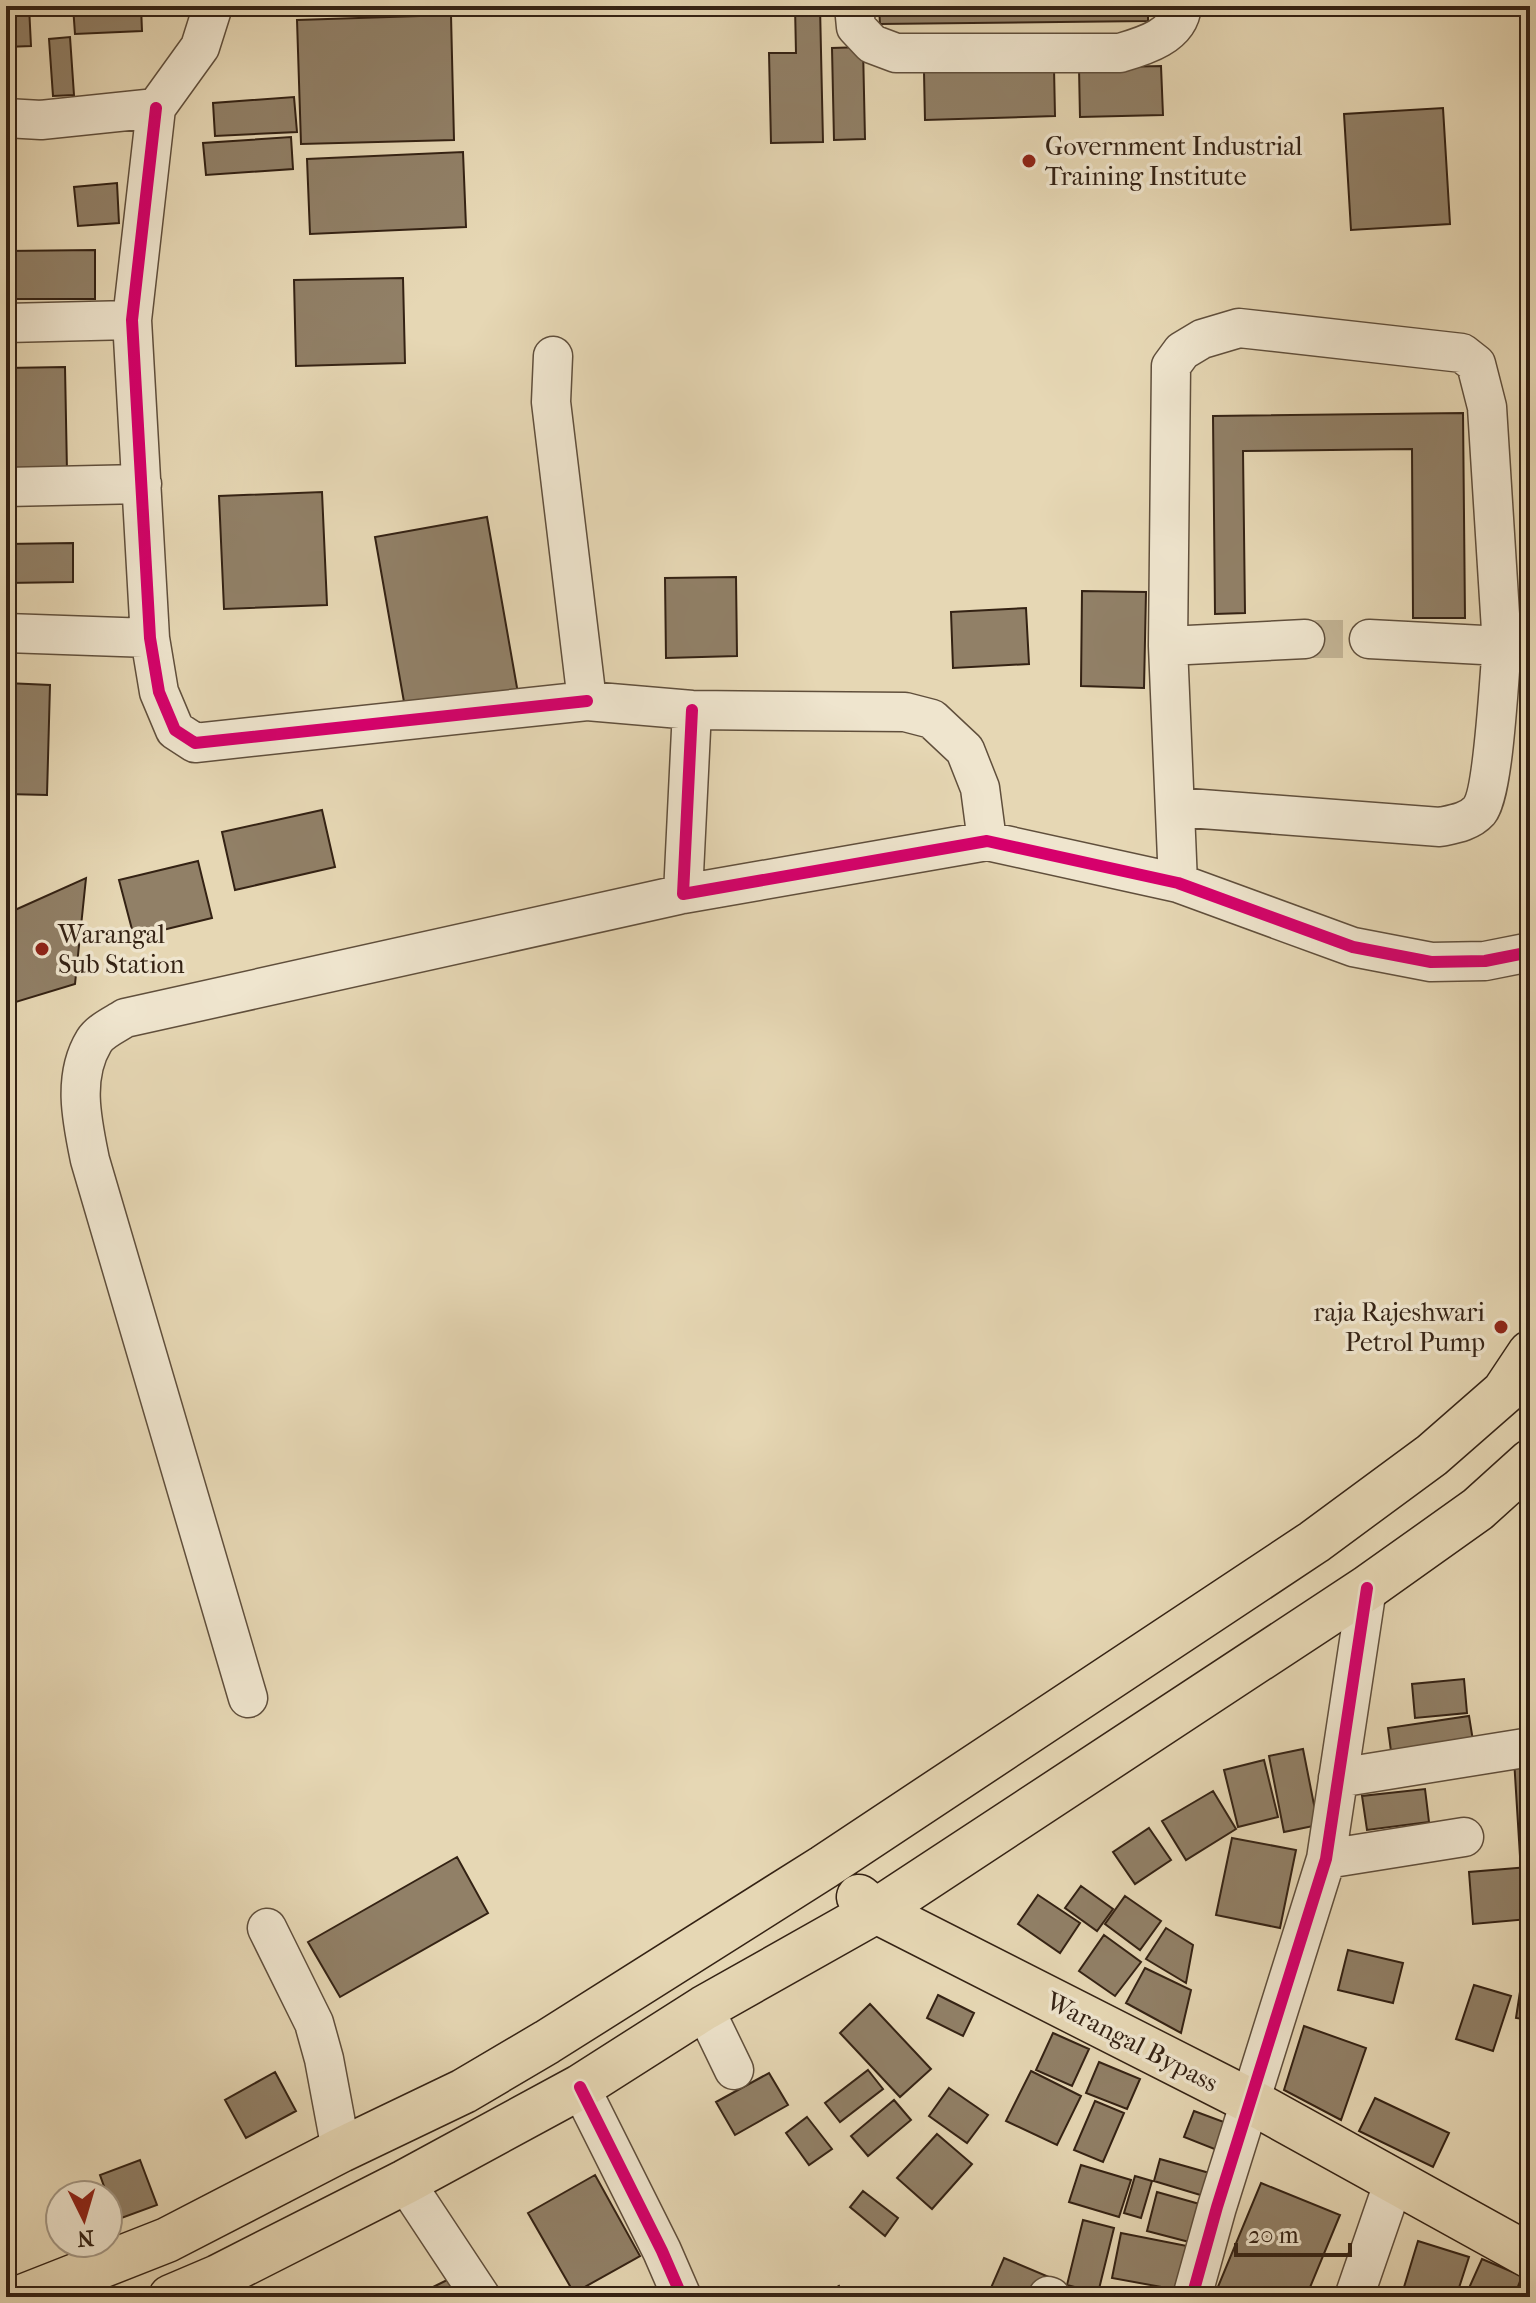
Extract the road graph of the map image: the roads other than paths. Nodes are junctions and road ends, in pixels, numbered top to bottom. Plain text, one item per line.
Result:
1 (213, 6) edge
2 (854, 6) edge
3 (1182, 6) edge
4 (156, 108) junction
5 (6, 118) edge
6 (132, 320) junction
7 (6, 323) edge
8 (553, 356) dead end
9 (142, 484) junction
10 (6, 487) edge
11 (6, 633) edge
12 (150, 638) junction
13 (1305, 639) tunnel mouth
14 (1369, 639) tunnel mouth
15 (1168, 646) junction
16 (1502, 646) junction
17 (587, 701) junction
18 (692, 710) junction
19 (1175, 807) junction
20 (987, 841) junction
21 (1178, 883) junction
22 (683, 894) junction
23 (1530, 952) edge
24 (1528, 1358) edge
25 (1530, 1462) edge
26 (1367, 1588) junction
27 (248, 1698) dead end
28 (1530, 1747) edge
29 (1338, 1778) junction
30 (1464, 1837) dead end
31 (1326, 1859) junction
32 (824, 1867) junction
33 (876, 1911) junction
34 (267, 1928) dead end
35 (704, 2008) junction
36 (734, 2070) dead end
37 (580, 2087) junction
38 (1250, 2101) junction
39 (341, 2150) junction
40 (1394, 2181) junction
41 (405, 2182) junction
42 (1530, 2256) edge
43 (224, 2287) edge
44 (22, 2297) edge
45 (171, 2297) edge
46 (481, 2297) edge
47 (682, 2297) edge
48 (1192, 2297) edge
49 (1354, 2297) edge

1 - 4 street
2 - 3 street
4 - 5 street
4 - 6 street
6 - 7 street
6 - 9 street
8 - 17 street
9 - 10 street
9 - 12 street
11 - 12 street
12 - 17 street
13 - 15 street
14 - 16 street
15 - 16 street
15 - 19 street
16 - 19 street
17 - 18 street
18 - 20 street
18 - 22 street
19 - 21 street
20 - 21 street
20 - 22 street
21 - 23 street
22 - 27 street
24 - 32 main road
25 - 26 main road
26 - 29 street
26 - 33 main road
28 - 29 street
29 - 31 street
30 - 31 street
31 - 38 street
32 - 33 main road, Warangal Bypass
32 - 39 main road
33 - 35 main road
33 - 38 main road, Warangal Bypass
34 - 39 street
35 - 36 street
35 - 37 main road
37 - 41 main road
37 - 47 street
38 - 40 main road, Warangal Bypass
38 - 48 street
39 - 44 main road
40 - 42 main road, Warangal Bypass
40 - 49 street
41 - 43 main road
41 - 46 street
43 - 45 main road

